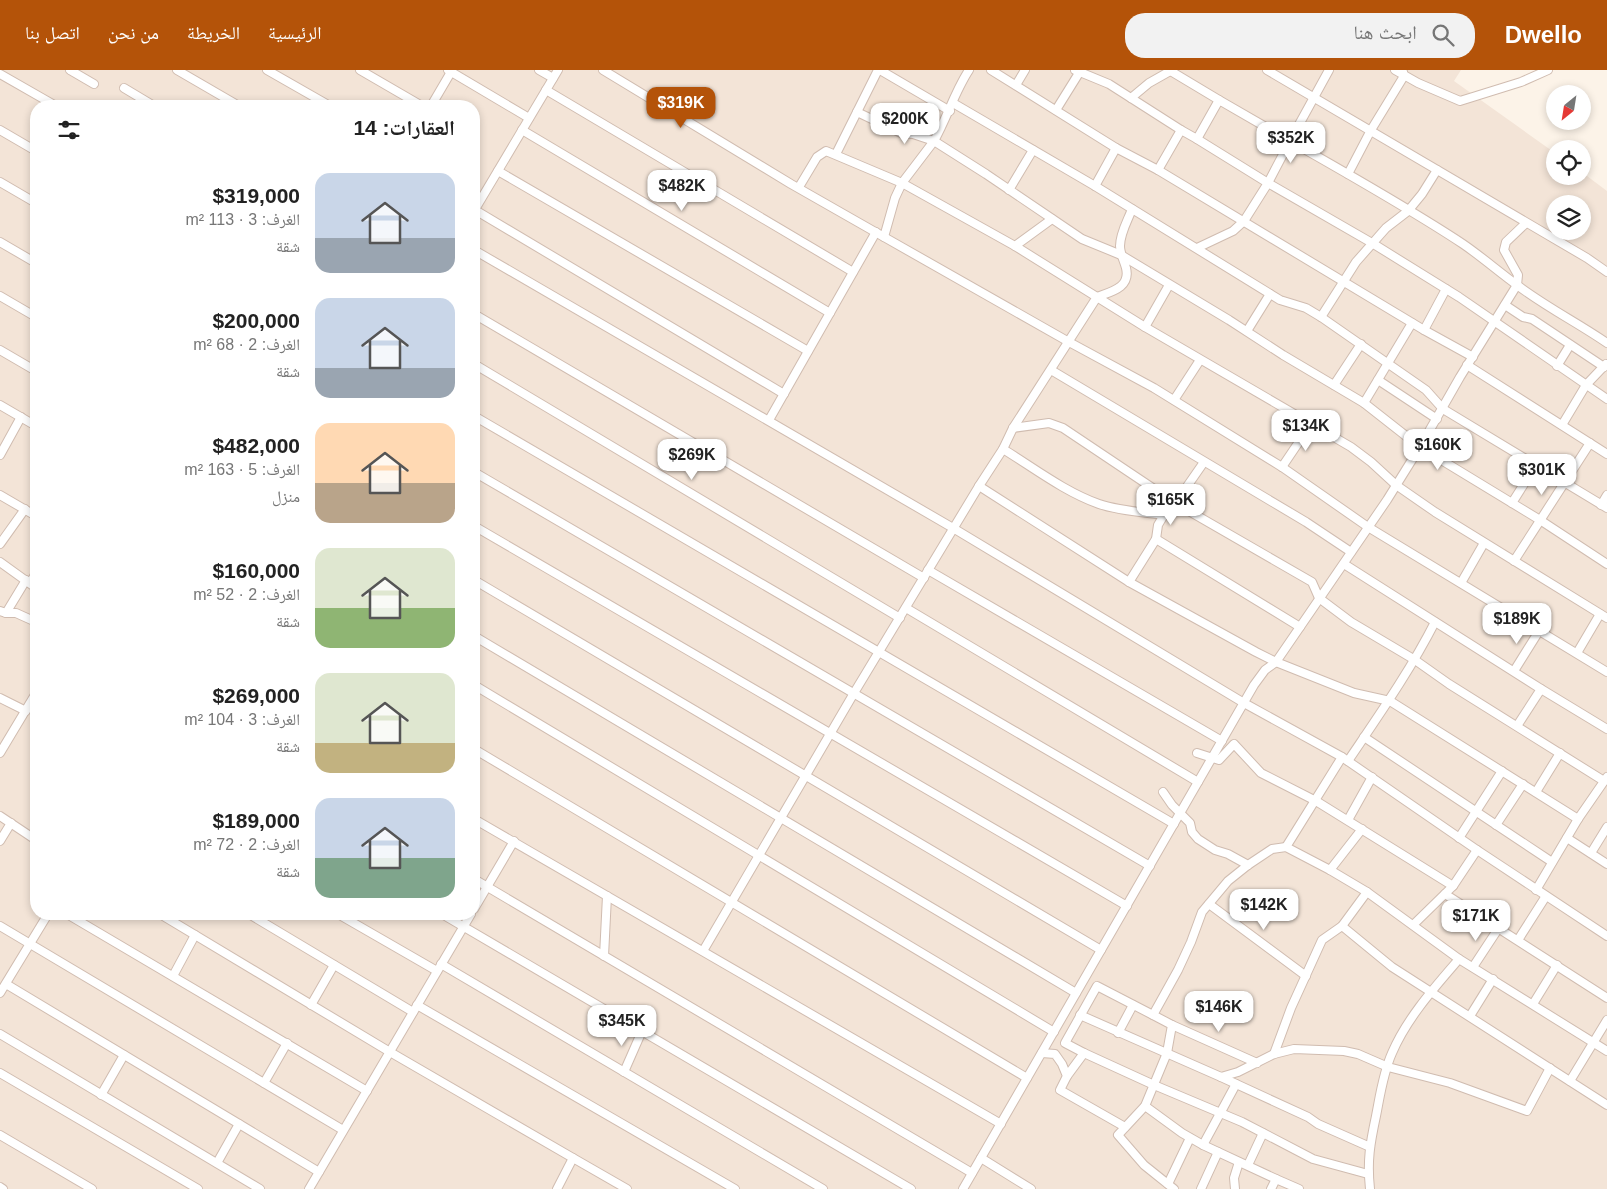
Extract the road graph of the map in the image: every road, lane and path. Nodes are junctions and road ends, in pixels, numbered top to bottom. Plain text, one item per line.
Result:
1 (70, 70) edge
2 (177, 70) edge
3 (267, 70) edge
4 (360, 70) edge
5 (539, 70) edge
6 (558, 70) edge
7 (603, 70) edge
8 (879, 70) edge
9 (969, 70) edge
10 (991, 70) edge
11 (1025, 70) edge
12 (1170, 70) edge
13 (1267, 70) edge
14 (1329, 70) edge
15 (1395, 70) edge
16 (1548, 70) edge
17 (449, 71) edge
18 (1077, 71) edge
19 (1403, 73) edge
20 (0, 74) edge
21 (553, 78) junction
22 (94, 84) dead end
23 (1016, 85) junction
24 (124, 88) dead end
25 (546, 90) junction
26 (1131, 98) junction
27 (1314, 98) junction
28 (46, 100) edge
29 (144, 100) edge
30 (229, 100) edge
31 (320, 100) edge
32 (412, 100) edge
33 (434, 100) edge
34 (1219, 100) junction
35 (952, 107) junction
36 (1056, 110) junction
37 (857, 112) junction
38 (529, 118) junction
39 (0, 130) edge
40 (522, 130) junction
41 (1181, 130) junction
42 (1371, 131) junction
43 (1197, 139) junction
44 (934, 141) junction
45 (1290, 141) junction
46 (30, 148) edge
47 (1116, 148) junction
48 (1033, 150) junction
49 (836, 154) junction
50 (1158, 170) junction
51 (1438, 170) junction
52 (498, 171) junction
53 (1348, 174) junction
54 (0, 182) edge
55 (902, 183) junction
56 (1268, 183) junction
57 (1095, 186) junction
58 (799, 187) junction
59 (1009, 190) junction
60 (30, 200) edge
61 (480, 201) edge
62 (1132, 209) junction
63 (1408, 211) junction
64 (480, 215) edge
65 (1052, 219) junction
66 (1244, 221) junction
67 (1526, 223) junction
68 (876, 232) junction
69 (884, 237) junction
70 (0, 242) edge
71 (1372, 243) junction
72 (1015, 246) junction
73 (1196, 248) junction
74 (480, 253) edge
75 (1121, 255) junction
76 (30, 260) edge
77 (854, 272) junction
78 (1607, 272) edge
79 (1344, 282) junction
80 (1169, 285) junction
81 (1517, 285) junction
82 (1446, 289) junction
83 (1270, 294) junction
84 (0, 296) edge
85 (1097, 297) junction
86 (1505, 305) junction
87 (830, 313) junction
88 (30, 314) edge
89 (1320, 317) junction
90 (480, 318) edge
91 (1494, 322) junction
92 (1412, 323) junction
93 (1145, 327) junction
94 (1424, 330) junction
95 (1247, 331) junction
96 (1069, 342) junction
97 (1607, 343) edge
98 (1361, 344) junction
99 (1570, 345) junction
100 (0, 350) edge
101 (808, 351) junction
102 (1473, 357) junction
103 (1200, 360) junction
104 (1388, 363) junction
105 (1467, 365) junction
106 (1606, 365) edge
107 (1557, 366) junction
108 (30, 368) edge
109 (480, 368) edge
110 (1051, 370) junction
111 (1378, 380) junction
112 (1334, 385) junction
113 (1586, 385) junction
114 (784, 394) junction
115 (1607, 399) edge
116 (1174, 400) junction
117 (1364, 403) junction
118 (0, 405) edge
119 (1443, 409) junction
120 (21, 417) junction
121 (480, 419) edge
122 (1437, 419) junction
123 (769, 420) junction
124 (30, 422) edge
125 (1311, 424) junction
126 (1562, 425) junction
127 (1013, 428) junction
128 (1590, 443) junction
129 (1420, 447) junction
130 (1003, 449) junction
131 (1607, 454) edge
132 (0, 456) edge
133 (1204, 462) junction
134 (1536, 465) junction
135 (1282, 467) junction
136 (480, 475) edge
137 (1565, 482) junction
138 (1396, 485) junction
139 (979, 486) junction
140 (0, 495) edge
141 (1607, 495) edge
142 (1175, 503) junction
143 (1512, 503) junction
144 (1604, 506) edge
145 (25, 509) junction
146 (30, 512) edge
147 (1164, 515) junction
148 (1540, 520) junction
149 (1368, 527) junction
150 (953, 528) junction
151 (480, 530) edge
152 (1156, 539) junction
153 (1484, 543) junction
154 (0, 544) edge
155 (1351, 552) junction
156 (0, 562) edge
157 (1514, 562) junction
158 (1344, 564) junction
159 (1607, 564) edge
160 (928, 570) junction
161 (924, 578) junction
162 (1129, 582) junction
163 (30, 583) edge
164 (1461, 583) junction
165 (480, 584) edge
166 (30, 585) edge
167 (1319, 598) junction
168 (906, 608) junction
169 (3, 612) edge
170 (1604, 616) edge
171 (900, 618) junction
172 (30, 619) edge
173 (1435, 622) junction
174 (1300, 627) junction
175 (1539, 631) junction
176 (480, 640) edge
177 (879, 652) junction
178 (1577, 653) junction
179 (1415, 660) junction
180 (1276, 662) junction
181 (1514, 671) junction
182 (1607, 672) edge
183 (480, 689) edge
184 (1541, 689) junction
185 (854, 693) junction
186 (0, 698) edge
187 (1390, 701) junction
188 (1244, 703) junction
189 (30, 704) edge
190 (26, 711) junction
191 (1517, 726) junction
192 (1606, 726) edge
193 (830, 734) junction
194 (1364, 737) junction
195 (1222, 741) junction
196 (1197, 752) dead end
197 (0, 753) edge
198 (1560, 753) junction
199 (480, 754) edge
200 (1212, 759) junction
201 (1345, 759) junction
202 (1502, 770) junction
203 (806, 776) junction
204 (1372, 777) junction
205 (1606, 779) edge
206 (1198, 782) junction
207 (1523, 784) junction
208 (1599, 789) junction
209 (1163, 792) dead end
210 (1536, 792) junction
211 (1607, 794) edge
212 (1316, 801) junction
213 (1477, 812) junction
214 (1180, 813) junction
215 (0, 816) edge
216 (781, 818) junction
217 (1578, 819) junction
218 (1348, 820) junction
219 (480, 822) edge
220 (11, 823) junction
221 (1174, 824) junction
222 (1496, 825) junction
223 (1607, 827) edge
224 (1362, 829) junction
225 (30, 836) edge
226 (1459, 838) junction
227 (1567, 838) junction
228 (0, 840) edge
229 (514, 841) junction
230 (1286, 847) junction
231 (1477, 850) junction
232 (1591, 853) junction
233 (759, 856) junction
234 (1552, 862) junction
235 (1607, 864) edge
236 (1248, 865) junction
237 (1150, 866) junction
238 (1330, 870) junction
239 (480, 882) edge
240 (487, 886) junction
241 (1453, 886) junction
242 (1536, 890) junction
243 (1366, 892) junction
244 (1445, 894) junction
245 (607, 896) junction
246 (1546, 896) junction
247 (480, 898) edge
248 (731, 902) junction
249 (1210, 904) junction
250 (1127, 906) junction
251 (44, 920) edge
252 (77, 920) edge
253 (170, 920) edge
254 (259, 920) edge
255 (349, 920) edge
256 (453, 920) edge
257 (468, 920) edge
258 (1413, 925) junction
259 (0, 926) edge
260 (464, 926) junction
261 (1342, 926) junction
262 (1498, 929) junction
263 (195, 935) junction
264 (1607, 936) edge
265 (1518, 940) junction
266 (30, 944) junction
267 (1101, 950) junction
268 (703, 951) junction
269 (604, 956) junction
270 (1459, 959) junction
271 (334, 964) junction
272 (1557, 965) junction
273 (1473, 967) junction
274 (439, 968) junction
275 (173, 976) junction
276 (1306, 976) junction
277 (1493, 979) junction
278 (6, 984) junction
279 (1431, 992) junction
280 (1076, 993) junction
281 (0, 994) edge
282 (1607, 998) edge
283 (311, 1004) junction
284 (1533, 1004) junction
285 (1133, 1005) junction
286 (415, 1008) junction
287 (1153, 1014) junction
288 (1080, 1016) junction
289 (1470, 1016) junction
290 (1607, 1020) edge
291 (1172, 1025) junction
292 (642, 1031) junction
293 (1054, 1032) junction
294 (1118, 1033) junction
295 (0, 1034) edge
296 (1594, 1042) junction
297 (287, 1043) junction
298 (1607, 1051) edge
299 (390, 1052) junction
300 (1042, 1053) junction
301 (1084, 1053) junction
302 (1167, 1053) junction
303 (1274, 1054) junction
304 (124, 1055) junction
305 (1257, 1063) junction
306 (1388, 1067) junction
307 (1550, 1068) junction
308 (624, 1072) junction
309 (0, 1073) edge
310 (1067, 1076) junction
311 (1221, 1077) junction
312 (1027, 1078) junction
313 (1570, 1081) junction
314 (264, 1083) junction
315 (1236, 1084) junction
316 (1154, 1085) junction
317 (367, 1091) junction
318 (101, 1094) junction
319 (1607, 1105) edge
320 (1145, 1106) junction
321 (1219, 1112) junction
322 (239, 1124) junction
323 (1001, 1124) junction
324 (1124, 1127) junction
325 (343, 1130) junction
326 (1263, 1133) junction
327 (0, 1135) edge
328 (1190, 1138) junction
329 (1203, 1145) junction
330 (1370, 1147) junction
331 (1218, 1152) junction
332 (573, 1158) junction
333 (981, 1158) junction
334 (1240, 1162) junction
335 (217, 1163) junction
336 (1248, 1165) junction
337 (319, 1172) junction
338 (972, 1173) junction
339 (1368, 1174) junction
340 (1276, 1179) junction
341 (812, 1186) edge
342 (1171, 1187) edge
343 (559, 1188) edge
344 (92, 1189) edge
345 (198, 1189) edge
346 (260, 1189) edge
347 (309, 1189) edge
348 (627, 1189) edge
349 (735, 1189) edge
350 (823, 1189) edge
351 (911, 1189) edge
352 (963, 1189) edge
353 (1031, 1189) edge
354 (1201, 1189) edge
355 (1235, 1189) edge
356 (1271, 1189) edge
357 (1299, 1189) edge
358 (1370, 1189) edge

1 - 22 street
2 - 30 street
3 - 31 street
4 - 32 street
5 - 21 street
6 - 21 street
7 - 58 street
8 - 35 street
8 - 37 street
9 - 35 street
10 - 23 street
11 - 23 street
12 - 26 street
12 - 34 street
13 - 27 street
14 - 27 street
15 - 19 street
16 - 19 street
17 - 33 street
17 - 38 street
18 - 26 street
18 - 36 street
19 - 42 street
20 - 28 street
21 - 25 street
23 - 36 street
24 - 29 street
25 - 38 street
25 - 77 street
26 - 41 street
27 - 42 street
27 - 45 street
34 - 43 street
34 - 45 street
35 - 44 street
35 - 48 street
36 - 47 street
37 - 44 street
37 - 49 street
38 - 40 street
39 - 46 street
40 - 52 street
40 - 87 street
41 - 43 street
41 - 50 street
42 - 51 street
42 - 53 street
43 - 56 street
44 - 55 street
44 - 59 street
45 - 53 street
45 - 56 street
47 - 50 street
47 - 57 street
48 - 57 street
48 - 59 street
49 - 55 street
49 - 58 street
50 - 66 street
51 - 63 street
51 - 67 street
52 - 61 street
52 - 101 street
53 - 63 street
54 - 60 street
55 - 69 street
55 - 72 street
56 - 66 street
56 - 71 street
57 - 62 street
58 - 68 street
59 - 65 street
62 - 73 street
62 - 75 street
63 - 71 street
63 - 81 street
64 - 114 street
65 - 72 street
65 - 75 street
66 - 73 street
66 - 79 street
67 - 78 street
67 - 81 street
68 - 69 street
68 - 77 street
69 - 96 street
70 - 76 street
71 - 79 street
71 - 82 street
72 - 85 street
73 - 83 street
74 - 123 street
75 - 80 street
75 - 85 street
77 - 87 street
79 - 89 street
79 - 92 street
80 - 93 street
80 - 95 street
81 - 86 street
81 - 97 street
82 - 91 street
82 - 94 street
83 - 89 street
83 - 95 street
84 - 88 street
85 - 93 street
85 - 96 street
86 - 91 street
86 - 99 street
87 - 101 street
89 - 98 street
90 - 161 street
91 - 102 street
91 - 107 street
92 - 94 street
92 - 104 street
93 - 103 street
94 - 102 street
95 - 112 street
96 - 110 street
96 - 116 street
98 - 104 street
98 - 112 street
99 - 106 street
99 - 107 street
100 - 108 street
101 - 114 street
102 - 105 street
103 - 116 street
103 - 125 street
104 - 111 street
104 - 119 street
105 - 119 street
105 - 126 street
106 - 113 street
107 - 113 street
109 - 171 street
110 - 127 street
110 - 133 street
111 - 117 street
111 - 122 street
112 - 117 street
113 - 115 street
113 - 126 street
114 - 123 street
116 - 135 street
117 - 129 street
118 - 120 street
119 - 122 street
119 - 134 street
120 - 124 street
120 - 132 street
121 - 177 street
122 - 129 street
123 - 150 street
125 - 135 street
125 - 138 street
126 - 128 street
127 - 130 street
127 - 142 street
128 - 131 street
128 - 137 street
129 - 138 street
129 - 143 street
130 - 139 street
130 - 147 street
133 - 142 street
133 - 155 street
134 - 137 street
134 - 143 street
135 - 149 street
136 - 185 street
137 - 144 street
137 - 148 street
138 - 149 street
138 - 153 street
139 - 150 street
139 - 162 street
140 - 145 street
141 - 144 street
142 - 147 street
142 - 167 street
143 - 148 street
145 - 146 street
145 - 154 street
147 - 152 street
148 - 157 street
148 - 159 street
149 - 155 street
149 - 164 street
150 - 160 street
150 - 188 street
151 - 193 street
152 - 162 street
152 - 174 street
153 - 157 street
153 - 164 street
155 - 158 street
156 - 163 street
157 - 170 street
158 - 167 street
158 - 173 street
160 - 161 street
160 - 195 street
161 - 168 street
162 - 180 street
164 - 175 street
165 - 203 street
166 - 169 street
167 - 174 street
167 - 179 street
168 - 171 street
168 - 206 street
169 - 172 street
170 - 178 street
171 - 177 street
173 - 179 street
173 - 181 street
174 - 180 street
175 - 178 street
175 - 181 street
176 - 216 street
177 - 185 street
177 - 221 street
178 - 182 street
179 - 187 street
179 - 191 street
180 - 187 street
180 - 188 street
181 - 184 street
183 - 233 street
184 - 191 street
184 - 192 street
185 - 193 street
185 - 237 street
186 - 190 street
187 - 194 street
187 - 202 street
188 - 195 street
188 - 201 street
189 - 190 street
190 - 197 street
191 - 198 street
193 - 203 street
193 - 250 street
194 - 201 street
194 - 213 street
195 - 200 street
196 - 200 street
198 - 205 street
198 - 210 street
199 - 248 street
200 - 206 street
200 - 212 street
201 - 204 street
201 - 212 street
202 - 207 street
202 - 213 street
203 - 216 street
203 - 267 street
204 - 218 street
204 - 226 street
205 - 208 street
206 - 214 street
207 - 210 street
207 - 222 street
208 - 211 street
208 - 217 street
209 - 214 street
210 - 217 street
212 - 218 street
212 - 230 street
213 - 222 street
213 - 226 street
214 - 221 street
214 - 236 street
215 - 220 street
216 - 233 street
216 - 280 street
217 - 227 street
218 - 224 street
219 - 229 street
220 - 225 street
220 - 228 street
221 - 237 street
222 - 234 street
223 - 232 street
224 - 238 street
224 - 241 street
226 - 231 street
227 - 232 street
227 - 234 street
229 - 240 street
229 - 245 street
230 - 236 street
230 - 238 street
231 - 241 street
231 - 242 street
232 - 235 street
233 - 248 street
233 - 293 street
234 - 242 street
236 - 249 street
237 - 250 street
238 - 243 street
239 - 240 street
240 - 247 street
240 - 269 street
241 - 244 street
242 - 246 street
243 - 258 street
243 - 261 street
244 - 258 street
244 - 262 street
245 - 268 street
245 - 269 street
246 - 264 street
246 - 265 street
248 - 268 street
248 - 312 street
249 - 276 street
249 - 287 street
250 - 267 street
251 - 266 street
252 - 275 street
253 - 263 street
254 - 271 street
255 - 274 street
256 - 260 street
257 - 260 street
258 - 270 street
259 - 266 street
260 - 274 street
260 - 292 street
261 - 276 street
261 - 279 street
262 - 265 street
262 - 273 street
263 - 275 street
263 - 283 street
265 - 272 street
266 - 278 street
266 - 314 street
267 - 280 street
268 - 323 street
269 - 338 street
270 - 273 street
270 - 279 street
271 - 283 street
271 - 286 street
272 - 282 street
272 - 284 street
273 - 277 street
274 - 286 street
274 - 308 street
275 - 297 street
276 - 303 street
277 - 284 street
277 - 289 street
278 - 281 street
278 - 304 street
279 - 289 street
279 - 306 street
280 - 293 street
283 - 299 street
284 - 296 street
285 - 287 street
285 - 288 street
285 - 294 street
286 - 299 street
286 - 349 street
287 - 291 street
288 - 294 street
288 - 301 street
289 - 307 street
290 - 296 street
291 - 302 street
291 - 305 street
292 - 308 street
292 - 351 street
293 - 300 street
294 - 302 street
295 - 318 street
296 - 298 street
296 - 313 street
297 - 314 street
297 - 317 street
299 - 317 street
299 - 332 street
300 - 310 street
300 - 312 street
301 - 310 street
301 - 316 street
302 - 311 street
302 - 316 street
303 - 305 street
303 - 306 street
304 - 318 street
304 - 322 street
305 - 311 street
306 - 307 street
306 - 330 street
307 - 313 street
308 - 341 street
309 - 345 street
310 - 324 street
311 - 315 street
312 - 323 street
313 - 319 street
314 - 325 street
315 - 321 street
315 - 330 street
316 - 320 street
316 - 321 street
317 - 325 street
318 - 335 street
320 - 324 street
320 - 328 street
321 - 326 street
321 - 329 street
322 - 335 street
322 - 337 street
323 - 333 street
324 - 342 street
325 - 337 street
326 - 336 street
326 - 339 street
327 - 344 street
328 - 329 street
328 - 342 street
329 - 331 street
330 - 339 street
331 - 334 street
331 - 354 street
332 - 343 street
332 - 348 street
333 - 338 street
333 - 353 street
334 - 336 street
334 - 355 street
335 - 346 street
336 - 340 street
337 - 347 street
338 - 352 street
339 - 358 street
340 - 356 street
340 - 357 street
341 - 350 street

